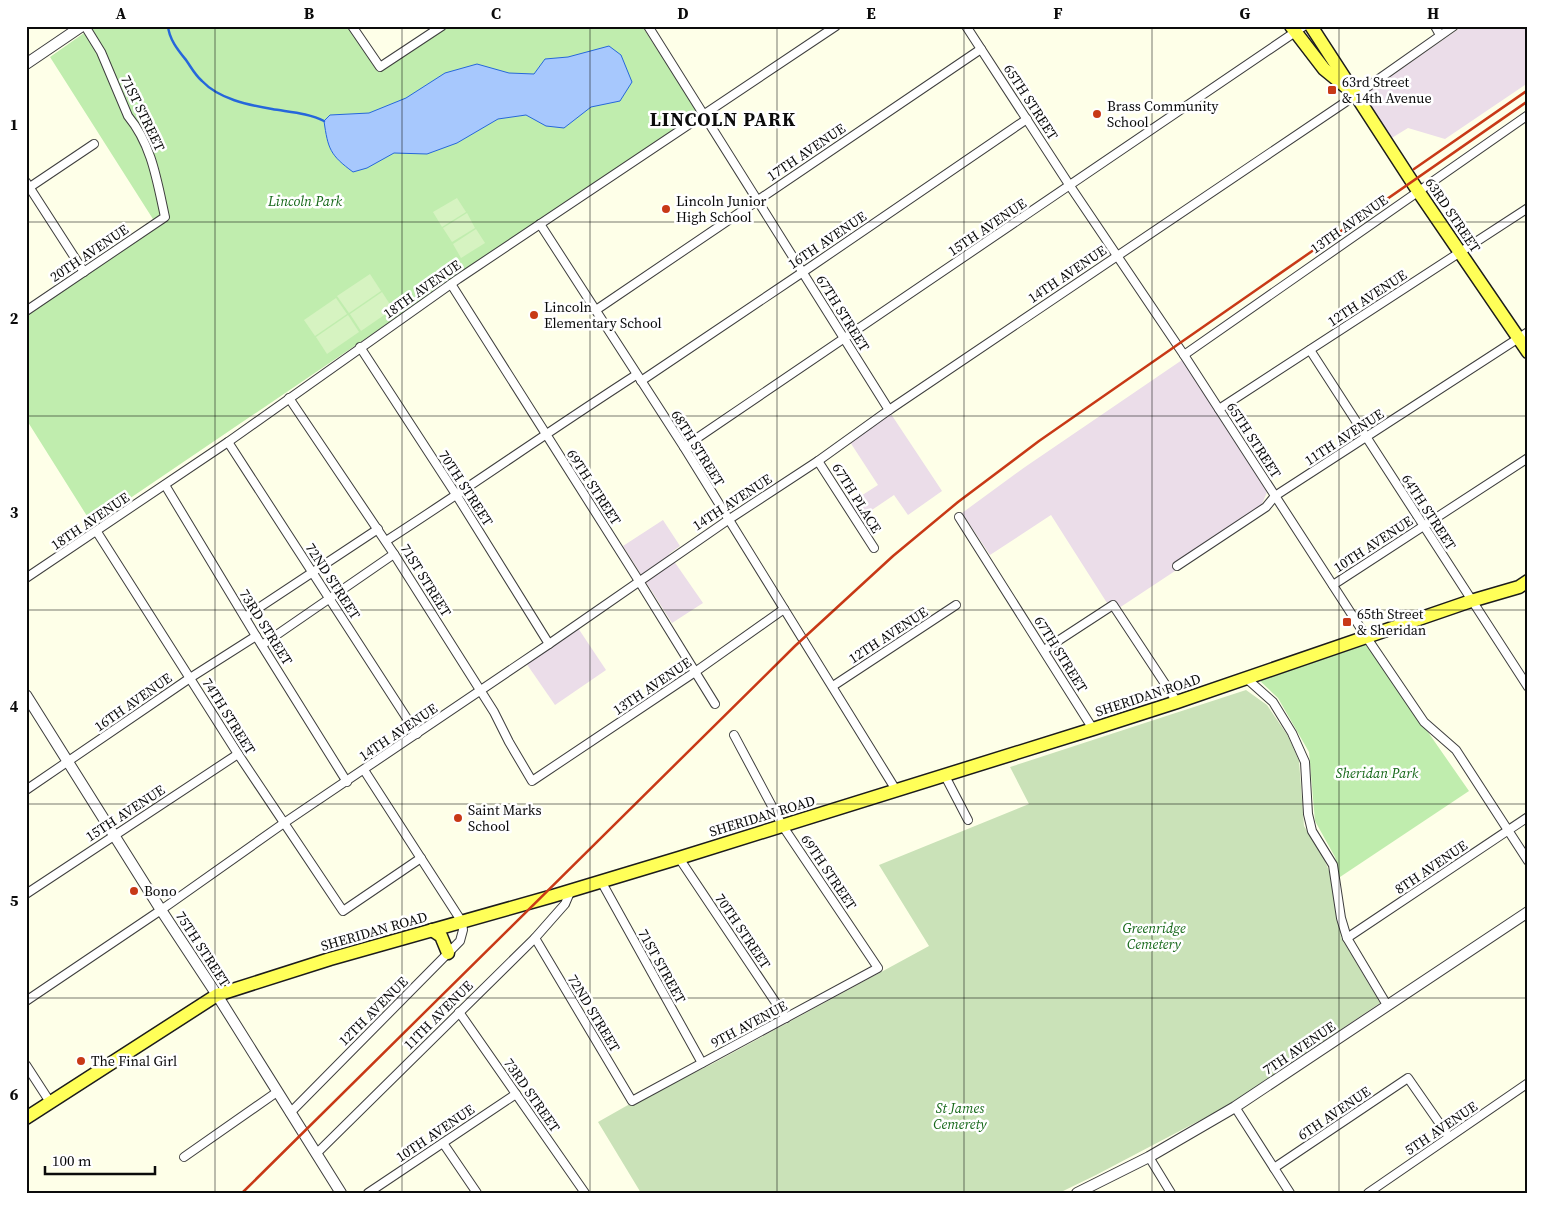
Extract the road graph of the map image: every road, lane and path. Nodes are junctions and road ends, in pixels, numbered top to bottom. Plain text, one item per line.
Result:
1 (84, 26) edge
2 (352, 26) edge
3 (442, 26) edge
4 (648, 26) edge
5 (836, 26) edge
6 (966, 26) edge
7 (1311, 26) edge
8 (1434, 26) edge
9 (1454, 26) edge
10 (1297, 28) edge
11 (1440, 35) junction
12 (981, 49) junction
13 (26, 64) edge
14 (1356, 95) junction
15 (704, 115) junction
16 (1528, 116) edge
17 (1026, 118) junction
18 (94, 144) dead end
19 (28, 185) edge
20 (1070, 186) junction
21 (1418, 191) junction
22 (758, 200) junction
23 (1528, 208) edge
24 (165, 216) joint
25 (540, 224) junction
26 (1460, 252) junction
27 (1117, 255) junction
28 (84, 272) junction
29 (803, 272) junction
30 (451, 284) junction
31 (596, 310) junction
32 (26, 311) edge
33 (1523, 335) edge
34 (844, 338) junction
35 (360, 347) junction
36 (1310, 350) junction
37 (1528, 352) edge
38 (1184, 355) junction
39 (639, 378) junction
40 (289, 398) junction
41 (1219, 409) junction
42 (889, 410) junction
43 (545, 434) junction
44 (1366, 438) junction
45 (228, 442) junction
46 (684, 447) junction
47 (1528, 458) edge
48 (818, 461) junction
49 (165, 485) junction
50 (457, 496) junction
51 (1275, 496) junction
52 (959, 517) dead end
53 (728, 520) junction
54 (1424, 526) junction
55 (378, 529) junction
56 (97, 532) junction
57 (386, 541) junction
58 (874, 548) dead end
59 (394, 554) junction
60 (1177, 566) dead end
61 (312, 573) junction
62 (26, 578) edge
63 (639, 581) junction
64 (1528, 581) edge
65 (1333, 585) junction
66 (330, 600) junction
67 (1471, 601) junction
68 (956, 605) dead end
69 (784, 609) junction
70 (245, 617) junction
71 (256, 636) junction
72 (1367, 638) junction
73 (549, 644) junction
74 (262, 645) junction
75 (1044, 650) junction
76 (695, 672) junction
77 (190, 678) junction
78 (1246, 678) junction
79 (832, 686) junction
80 (1528, 687) edge
81 (481, 691) junction
82 (28, 701) edge
83 (1177, 702) junction
84 (715, 704) dead end
85 (1094, 729) junction
86 (417, 734) junction
87 (734, 735) dead end
88 (238, 754) junction
89 (68, 762) junction
90 (364, 770) junction
91 (944, 774) junction
92 (532, 781) joint
93 (347, 782) junction
94 (26, 790) edge
95 (896, 790) junction
96 (1528, 817) edge
97 (968, 820) dead end
98 (284, 823) junction
99 (782, 826) junction
100 (1509, 829) junction
101 (114, 835) junction
102 (421, 858) junction
103 (679, 858) junction
104 (1528, 861) edge
105 (601, 881) junction
106 (571, 890) junction
107 (26, 894) edge
108 (160, 910) junction
109 (1528, 912) edge
110 (462, 922) junction
111 (432, 930) junction
112 (535, 938) junction
113 (1347, 938) junction
114 (448, 953) junction
115 (878, 968) joint
116 (217, 995) junction
117 (26, 1001) edge
118 (1387, 1006) junction
119 (459, 1012) junction
120 (786, 1018) junction
121 (702, 1063) junction
122 (26, 1065) edge
123 (1528, 1083) edge
124 (277, 1092) junction
125 (516, 1094) junction
126 (632, 1101) joint
127 (50, 1102) junction
128 (1235, 1107) junction
129 (290, 1114) junction
130 (26, 1118) edge
131 (1449, 1137) junction
132 (443, 1143) junction
133 (317, 1153) junction
134 (184, 1157) dead end
135 (1149, 1157) junction
136 (1274, 1168) junction
137 (341, 1193) edge
138 (368, 1193) edge
139 (477, 1193) edge
140 (585, 1193) edge
141 (1077, 1193) edge
142 (1171, 1193) edge
143 (1290, 1193) edge
144 (1368, 1193) edge

1 - 13 street
1 - 24 street, 71ST STREET
2 - 3 street
4 - 15 street, 67TH STREET
5 - 15 street, 18TH AVENUE
6 - 12 street, 65TH STREET
7 - 14 main road, 63RD STREET
8 - 11 street
9 - 11 street, 14TH AVENUE
10 - 14 main road, 63RD STREET
10 - 20 street, 15TH AVENUE
11 - 14 street, 14TH AVENUE
12 - 17 street, 65TH STREET
12 - 22 street, 17TH AVENUE
14 - 21 main road, 63RD STREET
14 - 27 street, 14TH AVENUE
15 - 22 street, 67TH STREET
15 - 25 street, 18TH AVENUE
16 - 21 street, 13TH AVENUE
17 - 20 street, 65TH STREET
17 - 29 street, 16TH AVENUE
18 - 19 street
19 - 28 street
20 - 27 street, 65TH STREET
20 - 34 street, 15TH AVENUE
21 - 26 main road, 63RD STREET
21 - 38 street, 13TH AVENUE
22 - 29 street, 67TH STREET
22 - 31 street, 17TH AVENUE
23 - 26 street, 12TH AVENUE
24 - 28 street, 20TH AVENUE
25 - 30 street, 18TH AVENUE
25 - 31 street, 68TH STREET
26 - 33 main road, 63RD STREET
26 - 36 street, 12TH AVENUE
27 - 38 street, 65TH STREET
27 - 42 street, 14TH AVENUE
28 - 32 street, 20TH AVENUE
29 - 34 street, 67TH STREET
29 - 39 street, 16TH AVENUE
30 - 35 street, 18TH AVENUE
30 - 43 street, 69TH STREET
31 - 39 street, 68TH STREET
33 - 37 main road, 63RD STREET
33 - 44 street, 11TH AVENUE
34 - 42 street, 67TH STREET
34 - 46 street, 15TH AVENUE
35 - 40 street, 18TH AVENUE
35 - 50 street, 70TH STREET
36 - 41 street, 12TH AVENUE
36 - 44 street, 64TH STREET
38 - 41 street, 65TH STREET
39 - 43 street, 16TH AVENUE
39 - 46 street, 68TH STREET
40 - 45 street, 18TH AVENUE
40 - 55 street, 71ST STREET
41 - 51 street, 65TH STREET
42 - 48 street, 14TH AVENUE
43 - 50 street, 16TH AVENUE
43 - 63 street, 69TH STREET
44 - 51 street, 11TH AVENUE
44 - 54 street, 64TH STREET
45 - 49 street, 18TH AVENUE
45 - 61 street, 72ND STREET
46 - 53 street, 68TH STREET
47 - 54 street, 10TH AVENUE
48 - 53 street, 14TH AVENUE
48 - 58 street, 67TH PLACE
49 - 56 street, 18TH AVENUE
49 - 70 street, 73RD STREET
50 - 57 street, 16TH AVENUE
50 - 73 street, 70TH STREET
51 - 60 street, 11TH AVENUE
51 - 65 street, 65TH STREET
52 - 75 street, 67TH STREET
53 - 63 street, 14TH AVENUE
53 - 69 street, 68TH STREET
54 - 65 street, 10TH AVENUE
54 - 67 street, 64TH STREET
55 - 57 street, 71ST STREET
55 - 61 street
56 - 62 street, 18TH AVENUE
56 - 77 street, 74TH STREET
57 - 59 street, 71ST STREET
59 - 66 street
59 - 81 street, 71ST STREET
61 - 66 street, 72ND STREET
61 - 70 street
63 - 73 street, 14TH AVENUE
63 - 76 street, 69TH STREET
64 - 67 main road, SHERIDAN ROAD
65 - 72 street, 65TH STREET
66 - 74 street
66 - 86 street, 72ND STREET
67 - 72 main road, SHERIDAN ROAD
67 - 80 street, 64TH STREET
68 - 79 street, 12TH AVENUE
69 - 76 street, 13TH AVENUE
69 - 79 street, 68TH STREET
70 - 71 street, 73RD STREET
71 - 74 street, 73RD STREET
71 - 77 street, 16TH AVENUE
72 - 78 main road, SHERIDAN ROAD
72 - 100 street, 65TH STREET
73 - 81 street, 14TH AVENUE
74 - 93 street, 73RD STREET
75 - 83 street
75 - 85 street, 67TH STREET
76 - 84 street, 69TH STREET
76 - 92 street, 13TH AVENUE
77 - 88 street, 74TH STREET
77 - 89 street, 16TH AVENUE
78 - 83 main road, SHERIDAN ROAD
78 - 113 street
79 - 95 street, 68TH STREET
81 - 86 street, 14TH AVENUE
81 - 92 street, 71ST STREET
82 - 89 street, 75TH STREET
83 - 85 main road, SHERIDAN ROAD
85 - 91 main road, SHERIDAN ROAD
86 - 90 street, 14TH AVENUE
87 - 99 street, 69TH STREET
88 - 98 street, 74TH STREET
88 - 101 street, 15TH AVENUE
89 - 94 street, 16TH AVENUE
89 - 101 street, 75TH STREET
90 - 93 street, 14TH AVENUE
90 - 102 street
91 - 95 main road, SHERIDAN ROAD
91 - 97 street
93 - 98 street, 14TH AVENUE
95 - 99 main road, SHERIDAN ROAD
96 - 100 street, 8TH AVENUE
98 - 102 street, 74TH STREET
98 - 108 street, 14TH AVENUE
99 - 103 main road, SHERIDAN ROAD
99 - 115 street, 69TH STREET
100 - 104 street, 65TH STREET
100 - 113 street, 8TH AVENUE
101 - 107 street, 15TH AVENUE
101 - 108 street, 75TH STREET
102 - 110 street
103 - 105 main road, SHERIDAN ROAD
103 - 120 street, 70TH STREET
105 - 106 main road, SHERIDAN ROAD
105 - 121 street, 71ST STREET
106 - 110 main road, SHERIDAN ROAD
106 - 112 street, 11TH AVENUE
108 - 116 street, 75TH STREET
108 - 117 street, 14TH AVENUE
109 - 118 street, 7TH AVENUE
110 - 111 main road, SHERIDAN ROAD
110 - 114 street, 12TH AVENUE
111 - 114 main road
111 - 116 main road, SHERIDAN ROAD
112 - 119 street, 11TH AVENUE
112 - 126 street, 72ND STREET
113 - 118 street
114 - 129 street, 12TH AVENUE
115 - 120 street, 9TH AVENUE
116 - 124 street, 75TH STREET
116 - 127 main road, SHERIDAN ROAD
118 - 128 street, 7TH AVENUE
119 - 125 street, 73RD STREET
119 - 133 street, 11TH AVENUE
120 - 121 street, 9TH AVENUE
121 - 126 street, 9TH AVENUE
122 - 127 street
123 - 131 street, 5TH AVENUE
124 - 129 street, 75TH STREET
124 - 134 street
125 - 132 street, 10TH AVENUE
125 - 140 street, 73RD STREET
127 - 130 main road, SHERIDAN ROAD
128 - 135 street, 7TH AVENUE
128 - 136 street
129 - 133 street, 75TH STREET
131 - 136 street, 6TH AVENUE
131 - 144 street, 5TH AVENUE
132 - 138 street, 10TH AVENUE
132 - 139 street
133 - 137 street, 75TH STREET
135 - 141 street, 7TH AVENUE
135 - 142 street
136 - 143 street

